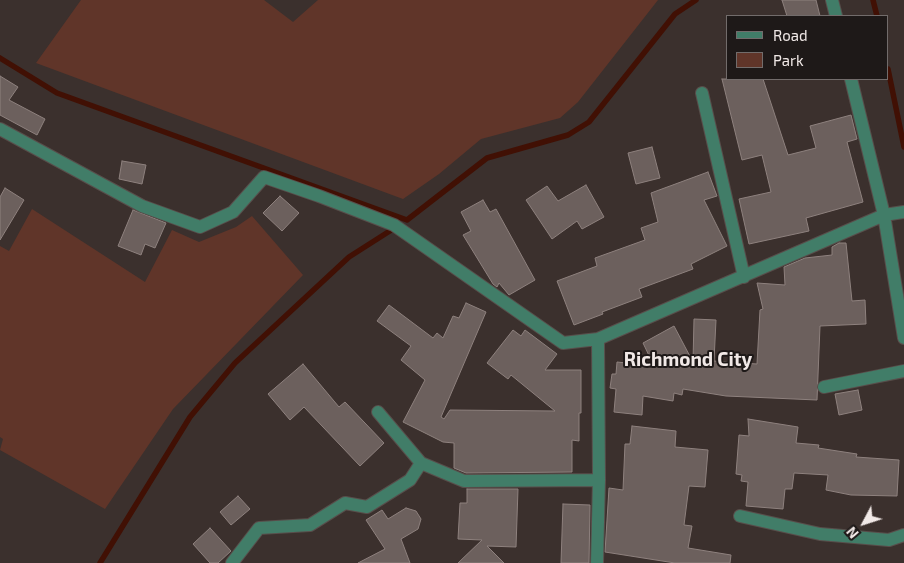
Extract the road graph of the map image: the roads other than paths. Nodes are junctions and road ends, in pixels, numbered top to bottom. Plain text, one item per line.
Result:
1 (832, 0) edge
2 (836, 15) edge
3 (851, 80) edge
4 (702, 93) dead end
5 (0, 129) edge
6 (904, 212) edge
7 (887, 215) junction
8 (744, 276) junction
9 (904, 338) edge
10 (598, 339) junction
11 (904, 371) edge
12 (824, 387) dead end
13 (378, 412) dead end
14 (421, 463) junction
15 (599, 480) junction
16 (740, 516) dead end
17 (904, 535) edge
18 (232, 563) edge
19 (597, 563) edge

1 - 2 street
3 - 7 street
4 - 8 street
5 - 10 street
6 - 7 street
7 - 8 street
7 - 9 street
8 - 10 street
10 - 15 street
11 - 12 street
13 - 14 street
14 - 15 street
14 - 18 street
15 - 19 street
16 - 17 street

